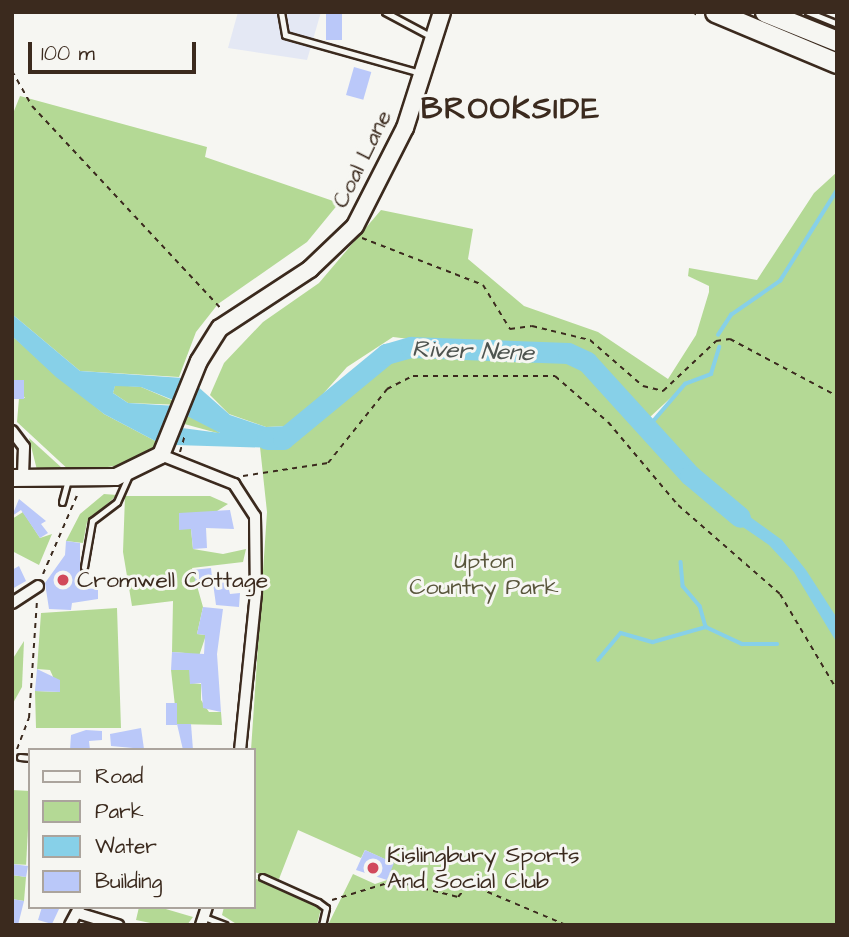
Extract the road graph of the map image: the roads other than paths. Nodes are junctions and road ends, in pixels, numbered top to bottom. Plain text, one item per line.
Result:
1 (281, 12) edge
2 (385, 12) edge
3 (442, 12) edge
4 (715, 12) edge
5 (765, 12) edge
6 (808, 12) edge
7 (837, 24) edge
8 (744, 25) junction
9 (433, 37) junction
10 (837, 41) edge
11 (837, 63) edge
12 (422, 74) junction
13 (12, 431) edge
14 (165, 450) junction
15 (129, 474) junction
16 (18, 478) edge
17 (76, 479) junction
18 (62, 502) dead end
19 (84, 567) dead end
20 (38, 586) road end
21 (12, 603) edge
22 (240, 748) edge
23 (20, 757) road end
24 (28, 758) edge
25 (261, 877) dead end
26 (80, 911) edge
27 (204, 916) edge
28 (70, 925) edge
29 (118, 925) edge
30 (225, 925) edge
31 (322, 925) edge

1 - 12 lane
2 - 9 lane
3 - 9 street, Coal Lane
4 - 8 highway
5 - 8 lane
5 - 10 highway
6 - 7 lane
8 - 11 highway
9 - 12 street, Coal Lane
12 - 14 street, Coal Lane
13 - 16 street
14 - 15 street
14 - 22 street
15 - 17 street
15 - 19 lane
16 - 17 street
17 - 18 lane
20 - 21 street
23 - 24 lane
25 - 31 lane
26 - 28 street
26 - 29 street
27 - 30 lane

